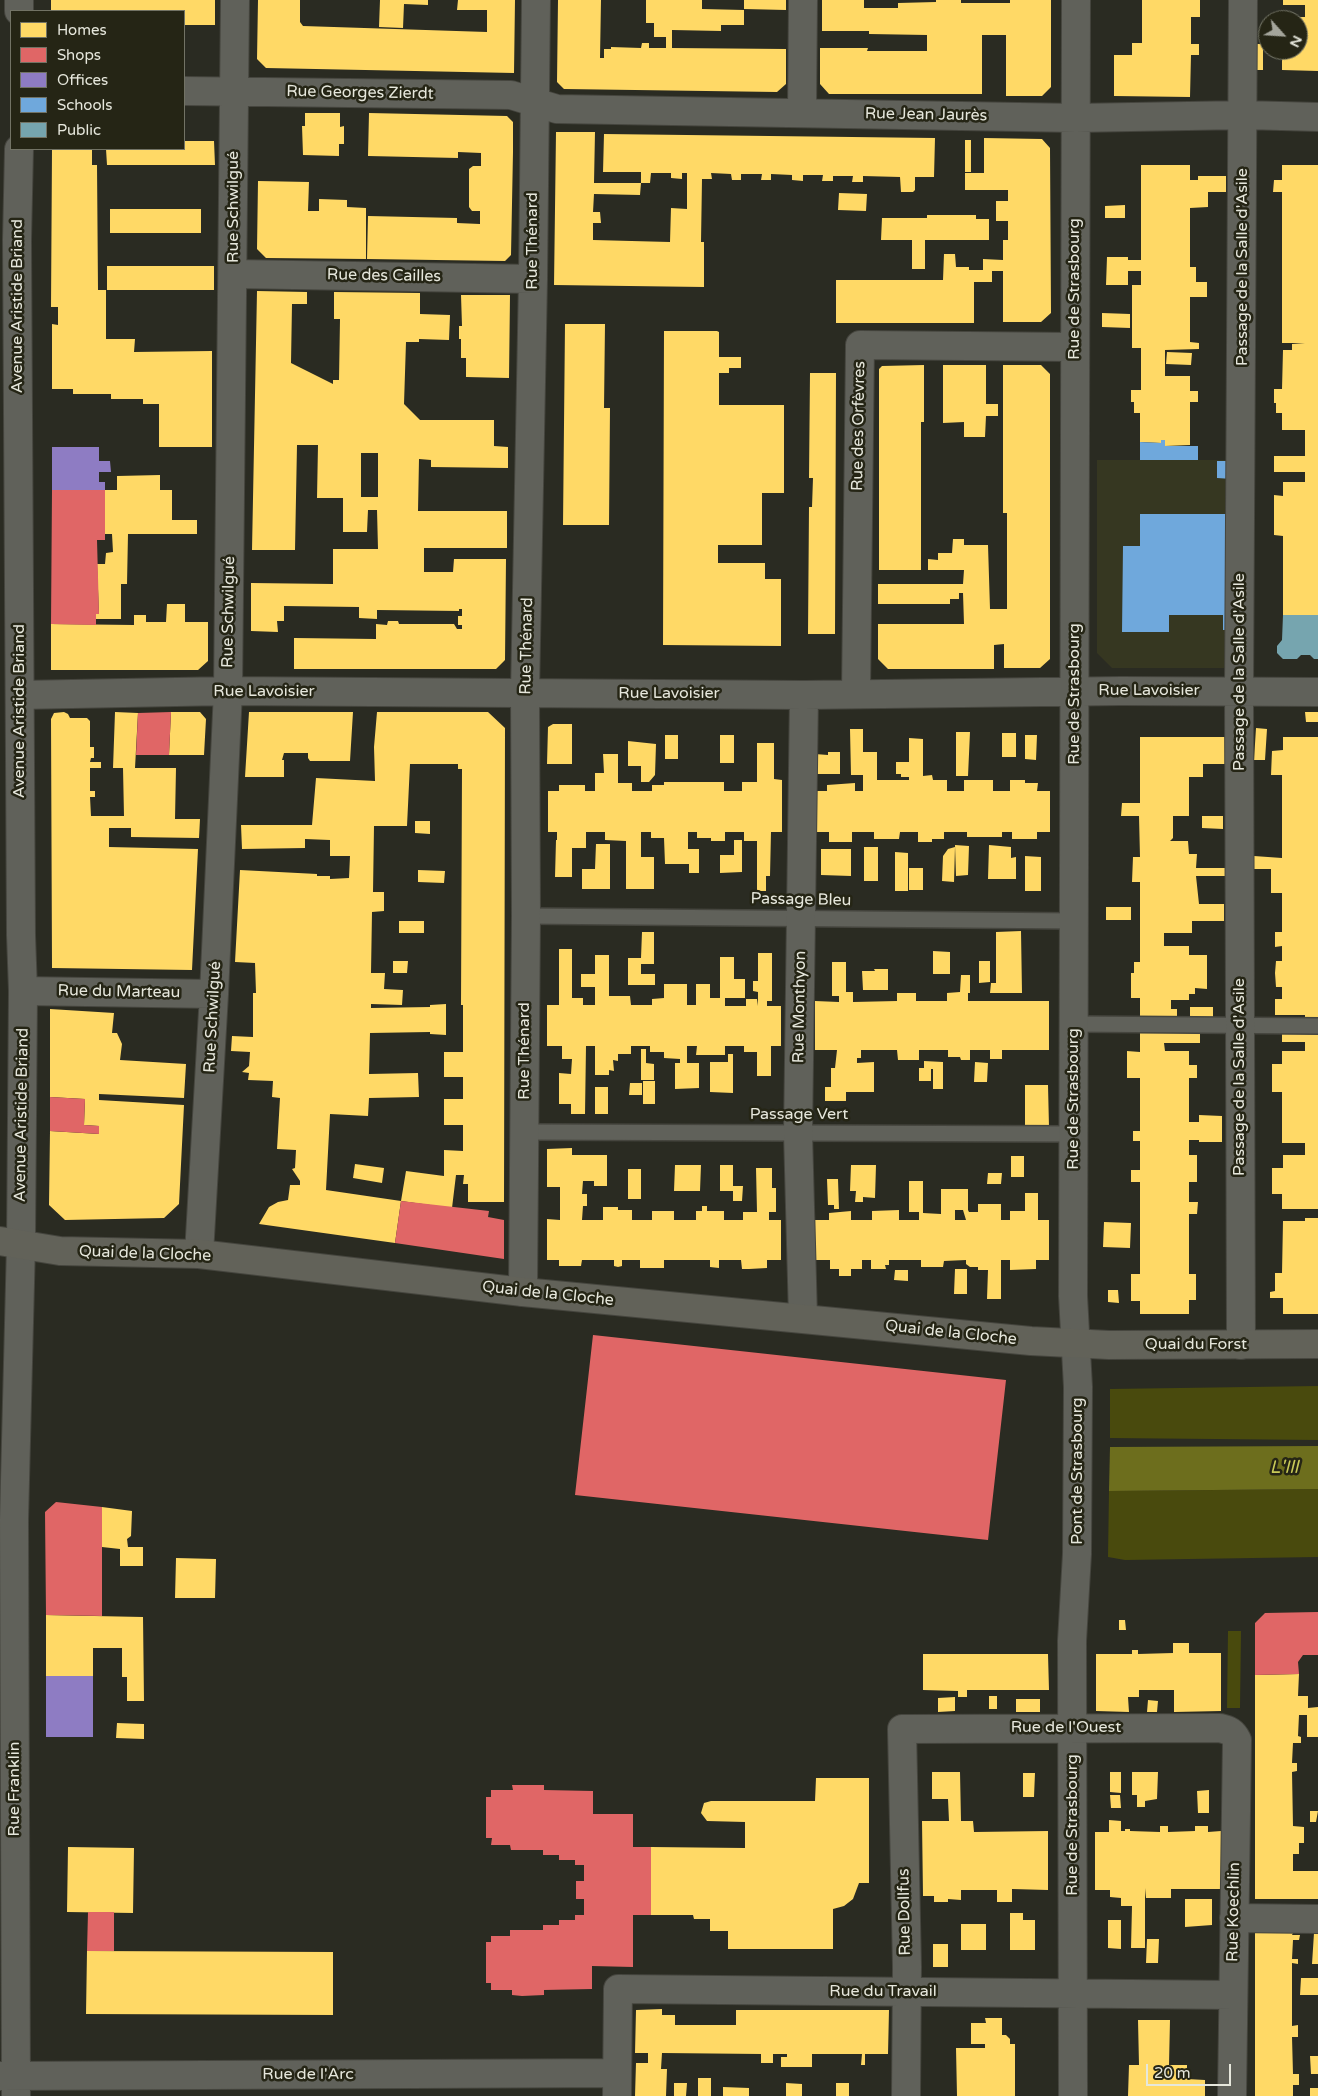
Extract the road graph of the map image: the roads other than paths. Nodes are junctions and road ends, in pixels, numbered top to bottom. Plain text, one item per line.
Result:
1 (235, 0) edge
2 (536, 0) edge
3 (803, 0) edge
4 (1076, 0) edge
5 (1243, 0) edge
6 (185, 91) edge
7 (236, 91) junction
8 (534, 102) junction
9 (802, 113) junction
10 (1244, 115) junction
11 (1318, 117) edge
12 (1076, 118) junction
13 (19, 150) edge
14 (9, 240) edge
15 (234, 274) junction
16 (533, 279) junction
17 (1075, 347) junction
18 (228, 691) junction
19 (1075, 691) junction
20 (1239, 692) junction
21 (1318, 692) edge
22 (526, 693) junction
23 (856, 693) junction
24 (804, 695) junction
25 (20, 696) junction
26 (526, 916) junction
27 (802, 917) junction
28 (1075, 921) junction
29 (10, 936) edge
30 (23, 991) junction
31 (214, 994) junction
32 (1074, 1024) junction
33 (1240, 1026) junction
34 (1318, 1026) edge
35 (524, 1132) junction
36 (798, 1133) junction
37 (1074, 1134) junction
38 (10, 1242) edge
39 (199, 1254) junction
40 (522, 1292) junction
41 (803, 1318) junction
42 (1075, 1343) junction
43 (1241, 1344) junction
44 (1318, 1344) edge
45 (1078, 1387) joint
46 (17, 1433) joint
47 (1078, 1554) joint
48 (1073, 1728) junction
49 (902, 1729) joint
50 (1229, 1730) joint
51 (1234, 1918) junction
52 (1318, 1919) edge
53 (907, 1992) junction
54 (1073, 1992) junction
55 (1233, 1995) junction
56 (11, 2082) edge
57 (288, 2085) edge
58 (617, 2085) edge
59 (906, 2096) edge
60 (1073, 2096) edge
61 (1232, 2096) edge

1 - 7 street, Rue Schwilgué
2 - 8 street, Rue Thénard
3 - 9 street
4 - 12 street, Rue de Strasbourg
5 - 10 street, Passage de la Salle d'Asile
6 - 7 street, Rue Georges Zierdt
7 - 8 street, Rue Georges Zierdt
7 - 15 street, Rue Schwilgué
8 - 9 street, Rue Jean Jaurès
8 - 16 street, Rue Thénard
9 - 12 street, Rue Jean Jaurès
10 - 11 street, Rue Jean Jaurès
10 - 12 street, Rue Jean Jaurès
10 - 20 street, Passage de la Salle d'Asile
12 - 17 street, Rue de Strasbourg
13 - 14 street, Avenue Aristide Briand
14 - 25 street, Avenue Aristide Briand
15 - 16 street, Rue des Cailles
15 - 18 street, Rue Schwilgué
16 - 22 street, Rue Thénard
17 - 19 street, Rue de Strasbourg
17 - 23 street, Rue des Orfèvres
18 - 22 street, Rue Lavoisier
18 - 25 street, Rue Lavoisier
18 - 31 street, Rue Schwilgué
19 - 20 street, Rue Lavoisier
19 - 23 street, Rue Lavoisier
19 - 28 street, Rue de Strasbourg
20 - 21 street, Rue Lavoisier
20 - 33 street, Passage de la Salle d'Asile
22 - 24 street, Rue Lavoisier
22 - 26 street, Rue Thénard
23 - 24 street, Rue Lavoisier
24 - 27 street, Rue Monthyon
25 - 29 street, Avenue Aristide Briand
26 - 27 lane, Passage Bleu
26 - 35 street, Rue Thénard
27 - 28 lane, Passage Bleu
27 - 36 street, Rue Monthyon
28 - 32 street, Rue de Strasbourg
29 - 30 street, Avenue Aristide Briand
30 - 31 street, Rue du Marteau
30 - 38 street, Avenue Aristide Briand
31 - 39 street, Rue Schwilgué
32 - 33 lane
32 - 37 street, Rue de Strasbourg
33 - 34 lane
33 - 43 street, Passage de la Salle d'Asile
35 - 36 lane, Passage Vert
35 - 40 street, Rue Thénard
36 - 37 lane, Passage Vert
36 - 41 street, Rue Monthyon
37 - 42 street, Rue de Strasbourg
38 - 39 street, Quai de la Cloche
38 - 46 street, Avenue Aristide Briand
39 - 40 street, Quai de la Cloche
40 - 41 street, Quai de la Cloche
41 - 42 street, Quai de la Cloche
42 - 43 street, Quai du Forst
42 - 45 street, Rue de Strasbourg
43 - 44 street, Quai du Forst
45 - 47 street, Pont de Strasbourg
46 - 56 street, Rue Franklin
47 - 48 street, Rue de Strasbourg
48 - 49 street, Rue de l'Ouest
48 - 50 street, Rue de l'Ouest
48 - 54 street, Rue de Strasbourg
49 - 53 street, Rue Dollfus
50 - 51 street, Rue Koechlin
51 - 52 street
51 - 55 street, Rue Koechlin
53 - 54 street, Rue du Travail
53 - 58 street, Rue du Travail
53 - 59 street, Rue Dollfus
54 - 55 street, Rue du Travail
54 - 60 street, Rue de Strasbourg
55 - 61 street, Rue Koechlin
56 - 57 street, Rue de l'Arc
57 - 58 street, Rue de l'Arc

